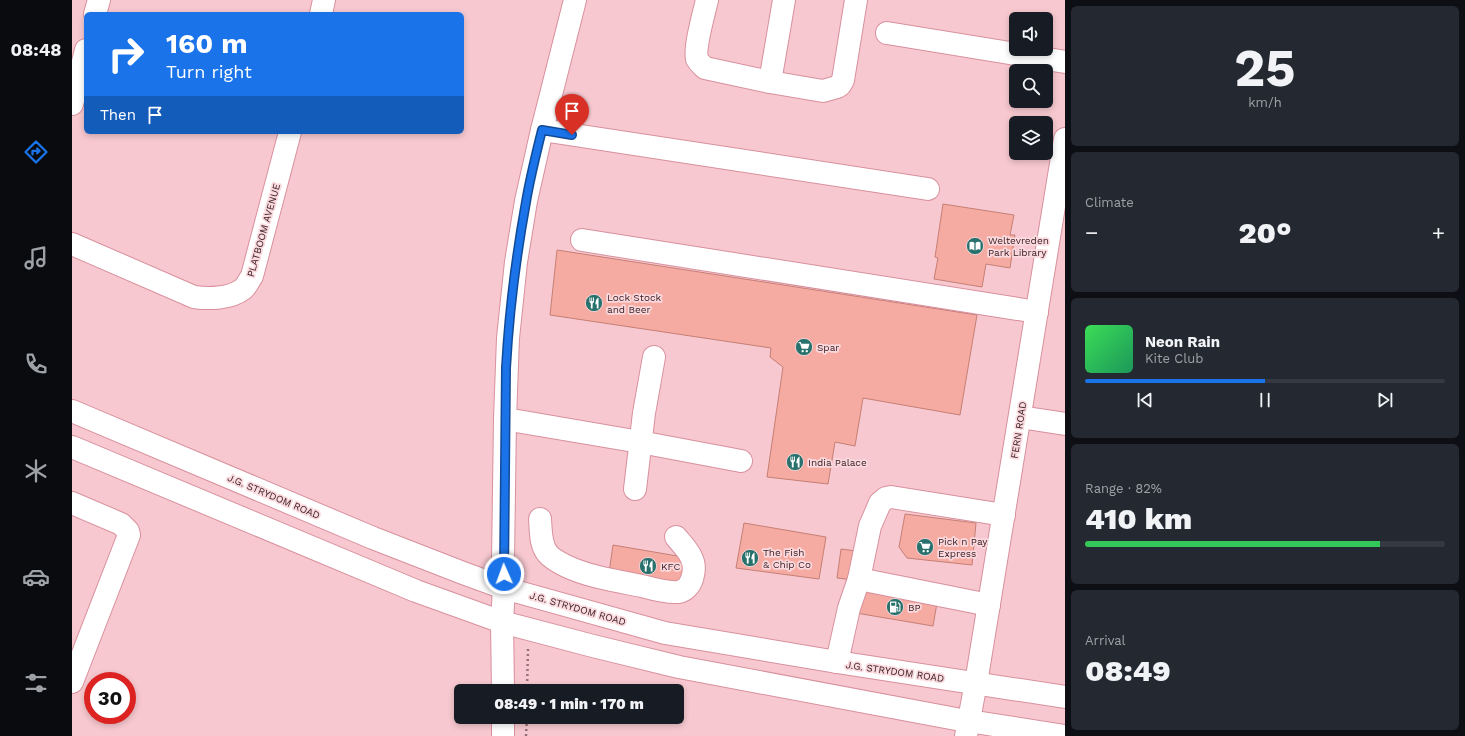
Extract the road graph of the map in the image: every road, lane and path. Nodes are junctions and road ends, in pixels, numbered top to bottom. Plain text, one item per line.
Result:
1 (99, 0) edge
2 (324, 0) edge
3 (575, 0) edge
4 (707, 0) edge
5 (784, 0) edge
6 (856, 0) edge
7 (96, 12) edge
8 (321, 12) edge
9 (887, 32) dead end
10 (84, 58) edge
11 (1065, 62) edge
12 (770, 82) junction
13 (72, 104) edge
14 (542, 130) junction
15 (289, 134) edge
16 (1065, 139) edge
17 (1063, 164) edge
18 (928, 189) dead end
19 (582, 240) dead end
20 (72, 244) edge
21 (1037, 312) junction
22 (654, 357) dead end
23 (72, 411) edge
24 (1020, 417) junction
25 (505, 419) junction
26 (1065, 424) edge
27 (640, 442) junction
28 (72, 447) edge
29 (741, 461) dead end
30 (634, 489) dead end
31 (72, 503) edge
32 (1004, 515) junction
33 (540, 519) dead end
34 (676, 537) dead end
35 (859, 579) junction
36 (504, 588) junction
37 (988, 606) junction
38 (502, 622) junction
39 (528, 628) junction
40 (837, 662) junction
41 (74, 674) edge
42 (976, 682) junction
43 (502, 684) edge
44 (527, 684) edge
45 (1065, 697) edge
46 (503, 724) edge
47 (527, 724) edge
48 (967, 728) edge
49 (503, 736) edge
50 (526, 736) edge
51 (1064, 736) edge

1 - 7 street
2 - 8 street
3 - 14 street
4 - 12 street
5 - 12 street
6 - 12 street
9 - 11 street
10 - 13 street
14 - 18 street
14 - 25 street
15 - 20 street, PLATBOOM AVENUE
16 - 17 street, FERN ROAD
17 - 21 street, FERN ROAD
19 - 21 street
21 - 24 street, FERN ROAD
22 - 27 street
23 - 36 street, J.G. STRYDOM ROAD
24 - 26 street
24 - 32 street, FERN ROAD
25 - 27 street
25 - 36 street
27 - 29 street
27 - 30 street
28 - 38 street
31 - 41 street
32 - 35 street
32 - 37 street, FERN ROAD
33 - 34 street
35 - 37 street
35 - 40 street
36 - 38 street
36 - 40 street, J.G. STRYDOM ROAD
37 - 42 street, FERN ROAD
38 - 39 street
38 - 43 street
39 - 44 path
39 - 48 street
40 - 42 street, J.G. STRYDOM ROAD
42 - 45 street, J.G. STRYDOM ROAD
42 - 48 street, FERN ROAD
46 - 49 street
47 - 50 path
48 - 51 street

